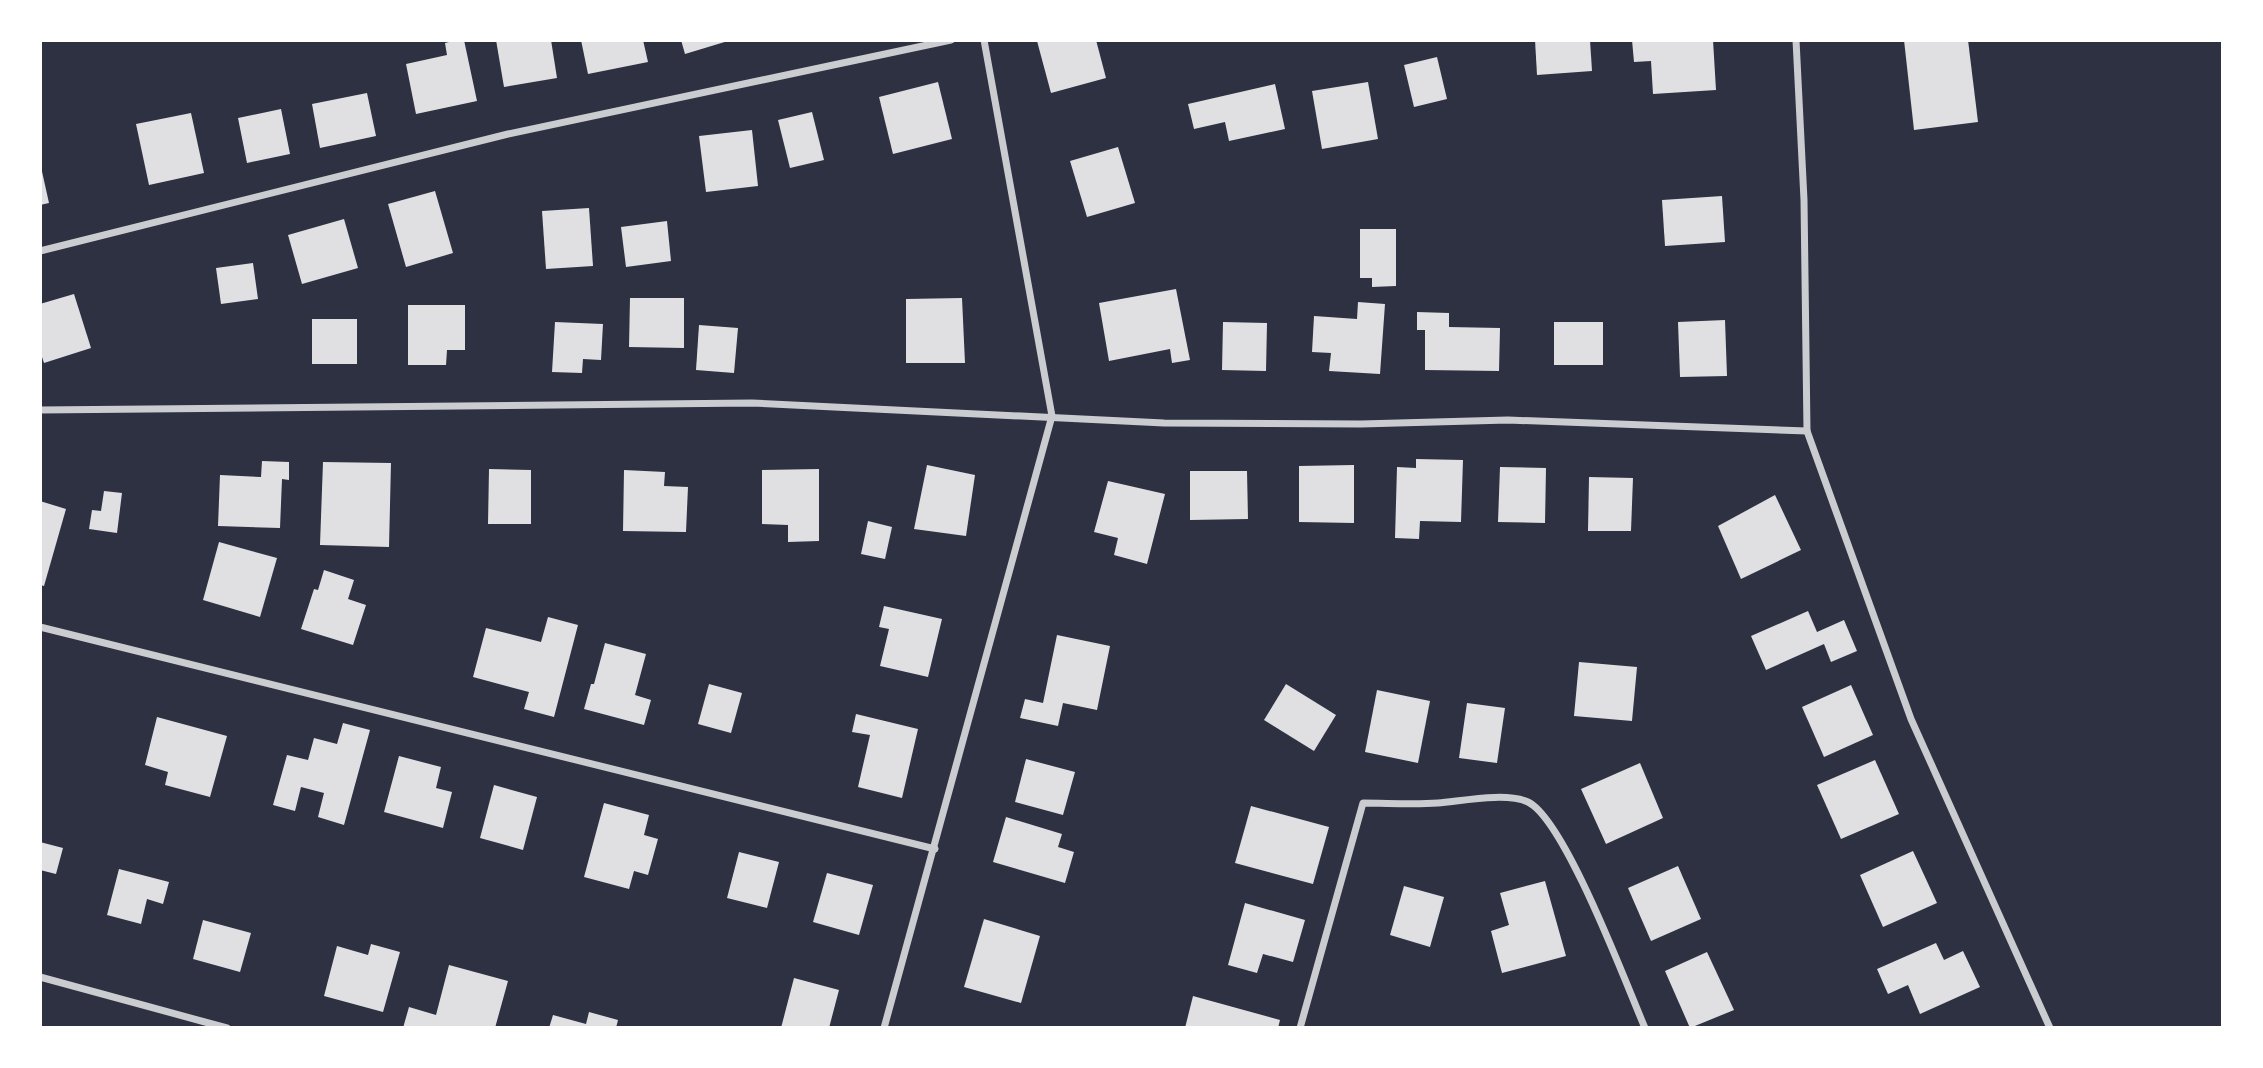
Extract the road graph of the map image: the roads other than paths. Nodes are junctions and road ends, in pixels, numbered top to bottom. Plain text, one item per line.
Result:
1 (951, 40) edge
2 (984, 40) edge
3 (1796, 40) edge
4 (40, 251) edge
5 (40, 410) edge
6 (1052, 416) junction
7 (1807, 431) junction
8 (40, 626) edge
9 (935, 849) junction
10 (40, 977) edge
11 (227, 1028) edge
12 (884, 1028) edge
13 (1300, 1028) edge
14 (1645, 1028) edge
15 (2050, 1028) edge

1 - 4 street
2 - 6 street
3 - 7 street
5 - 6 street
6 - 7 street
6 - 9 street
7 - 15 street
8 - 9 street
9 - 12 street
10 - 11 street
13 - 14 street

